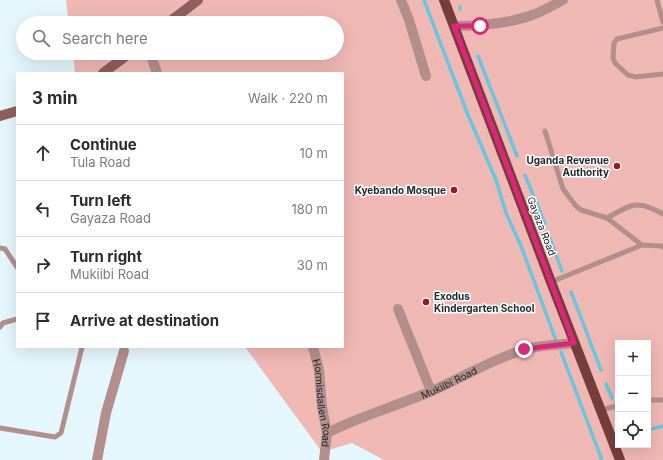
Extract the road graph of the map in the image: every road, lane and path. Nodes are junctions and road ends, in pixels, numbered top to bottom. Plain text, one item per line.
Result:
1 (198, 0) edge
2 (400, 0) edge
3 (444, 0) edge
4 (563, 0) edge
5 (657, 0) edge
6 (177, 16) edge
7 (663, 22) edge
8 (454, 26) junction
9 (663, 28) edge
10 (121, 60) edge
11 (152, 60) edge
12 (104, 72) edge
13 (157, 72) edge
14 (663, 74) edge
15 (426, 76) dead end
16 (16, 111) edge
17 (0, 116) edge
18 (546, 131) dead end
19 (663, 214) edge
20 (607, 218) junction
21 (642, 245) junction
22 (662, 246) edge
23 (0, 248) edge
24 (16, 266) edge
25 (551, 282) junction
26 (398, 309) dead end
27 (16, 319) edge
28 (0, 327) edge
29 (574, 343) junction
30 (82, 348) edge
31 (313, 348) edge
32 (124, 351) dead end
33 (431, 391) junction
34 (651, 400) edge
35 (663, 400) edge
36 (615, 407) edge
37 (600, 410) junction
38 (0, 428) edge
39 (327, 433) junction
40 (97, 460) edge
41 (324, 460) edge
42 (620, 460) edge

1 - 6 street
2 - 15 street
3 - 8 main road, Gayaza Road
4 - 8 street
5 - 7 lane
8 - 25 main road, Gayaza Road
9 - 14 lane
10 - 12 street
11 - 13 street
16 - 17 street
18 - 20 lane
19 - 20 lane
20 - 21 lane
21 - 22 lane
21 - 25 lane
23 - 24 lane
25 - 29 main road, Gayaza Road
26 - 33 street
27 - 28 lane
29 - 33 street, Mukiibi Road
29 - 37 main road, Gayaza Road
30 - 38 lane
31 - 39 street, Hormisdallen Road
32 - 40 street
33 - 39 street, Mukiibi Road
34 - 35 lane
36 - 37 lane
37 - 42 main road, Gayaza Road
39 - 41 street, Hormisdallen Road

